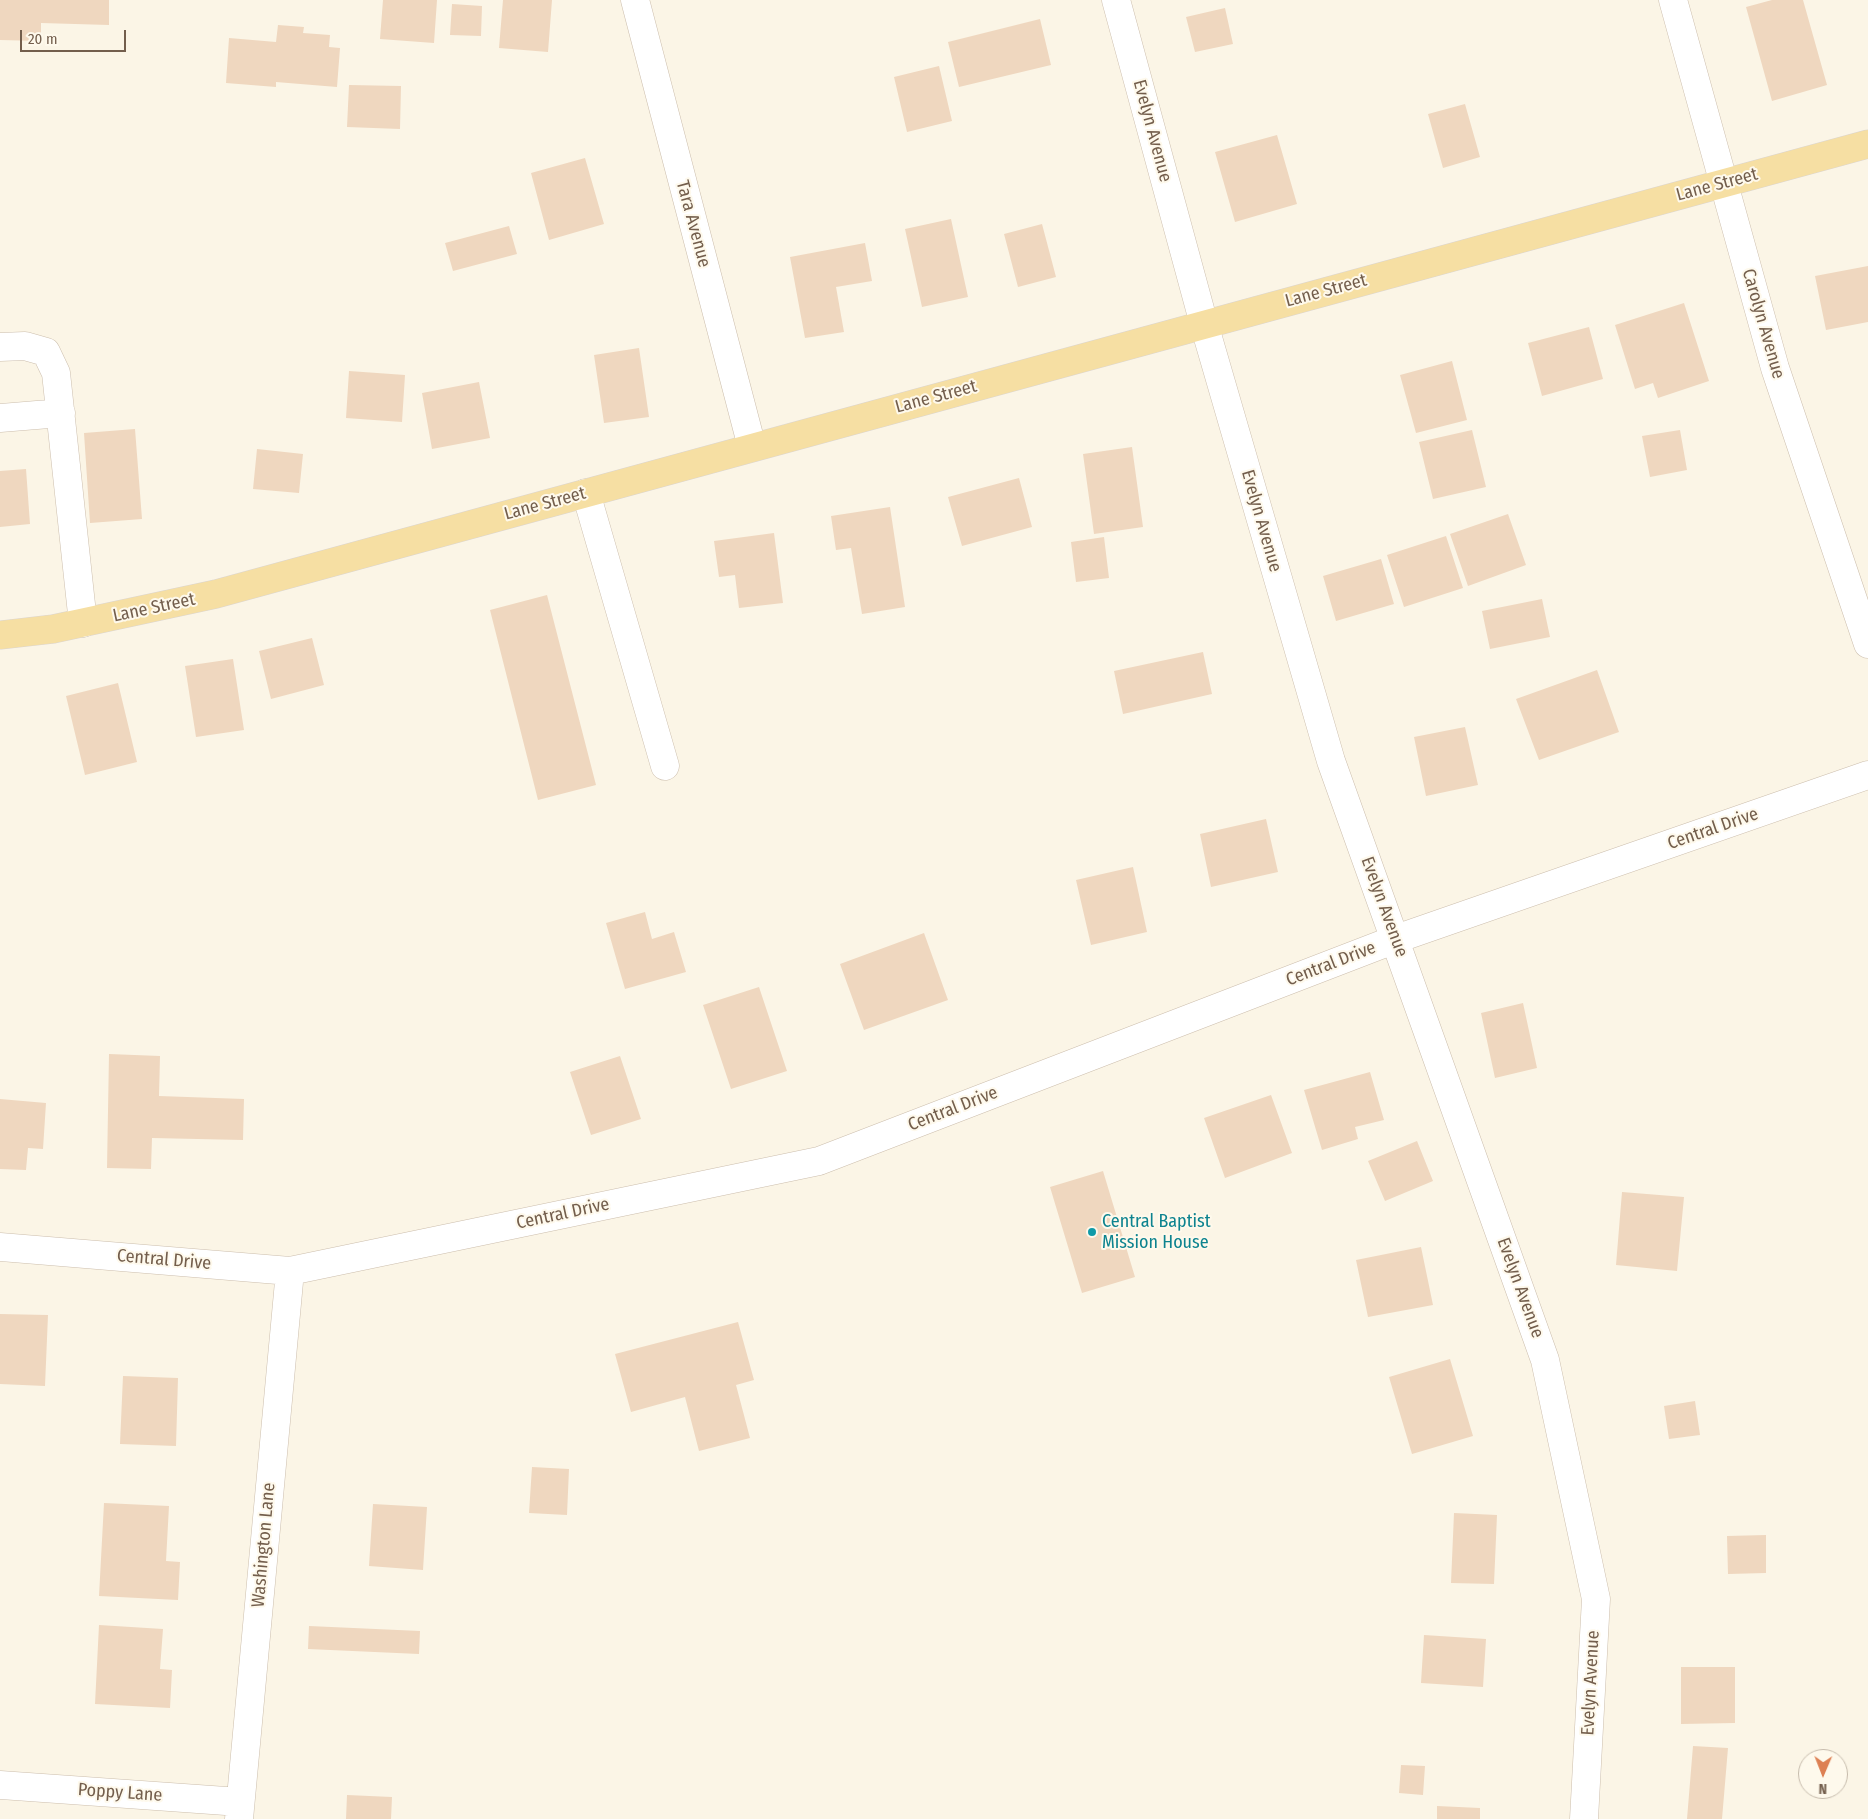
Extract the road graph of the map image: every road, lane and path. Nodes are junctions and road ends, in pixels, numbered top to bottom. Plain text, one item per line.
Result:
1 (634, 0) edge
2 (1116, 0) edge
3 (1673, 0) edge
4 (1868, 144) edge
5 (1724, 184) junction
6 (1204, 324) junction
7 (0, 347) edge
8 (61, 413) junction
9 (0, 418) edge
10 (752, 447) junction
11 (586, 493) junction
12 (83, 623) junction
13 (0, 635) edge
14 (1868, 644) edge
15 (665, 766) dead end
16 (1868, 775) edge
17 (1396, 939) junction
18 (0, 1246) edge
19 (290, 1271) junction
20 (0, 1785) edge
21 (239, 1810) edge
22 (1584, 1819) edge

1 - 10 street, Tara Avenue
2 - 6 street, Evelyn Avenue
3 - 5 street, Carolyn Avenue
4 - 5 main road, Lane Street
5 - 6 main road, Lane Street
5 - 14 street, Carolyn Avenue
6 - 10 main road, Lane Street
6 - 17 street, Evelyn Avenue
7 - 8 street
8 - 9 street
8 - 12 street
10 - 11 main road, Lane Street
11 - 12 main road, Lane Street
11 - 15 street
12 - 13 main road, Lane Street
16 - 17 street, Central Drive
17 - 19 street, Central Drive
17 - 22 street, Evelyn Avenue
18 - 19 street, Central Drive
19 - 21 street, Washington Lane
20 - 21 street, Poppy Lane

